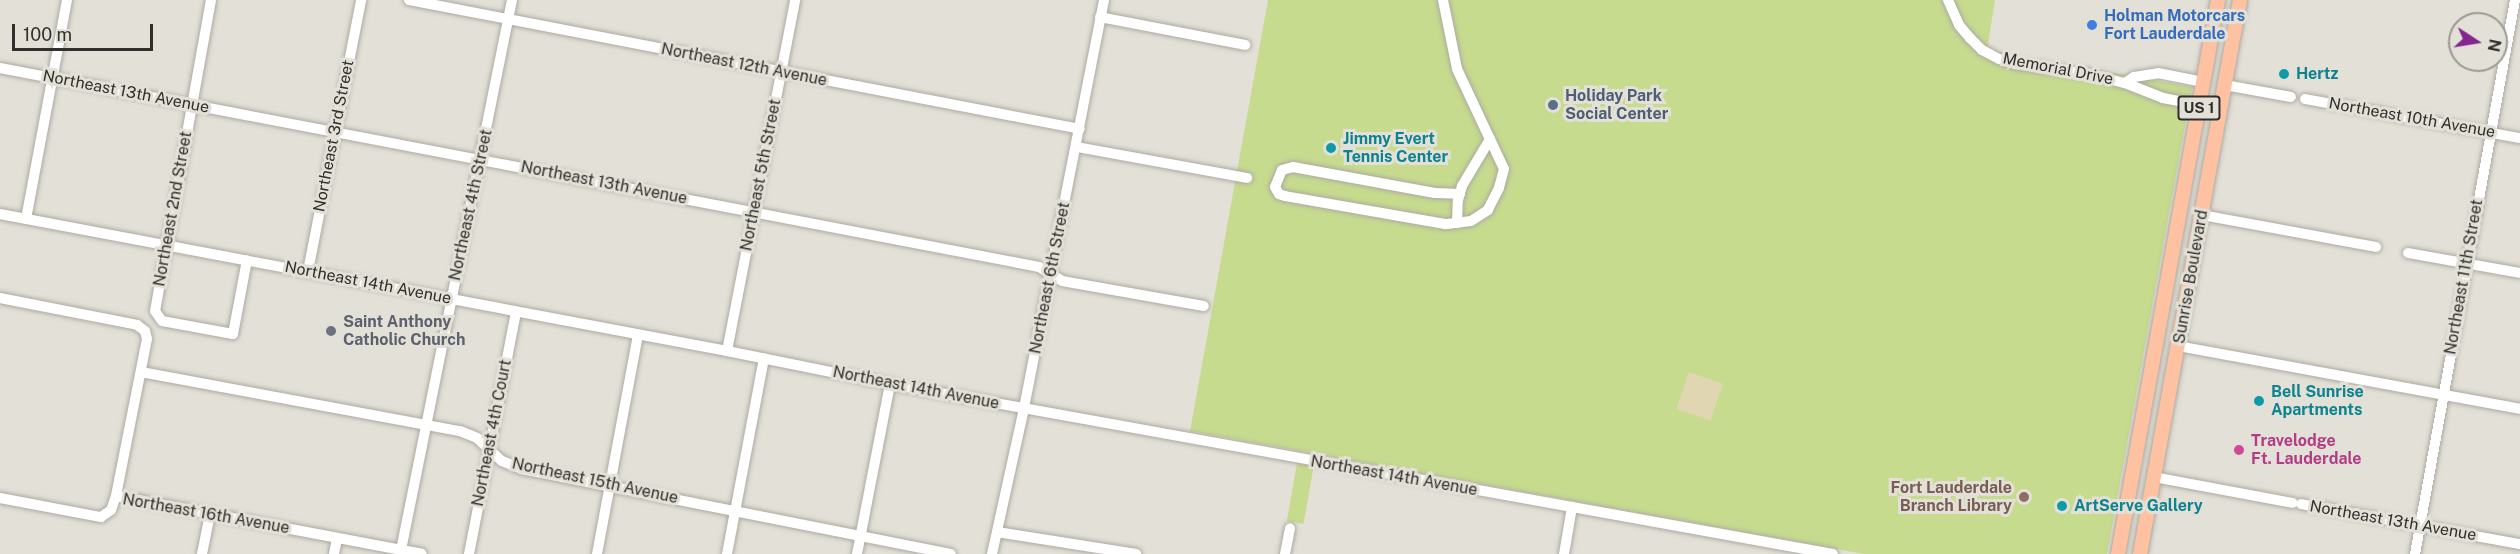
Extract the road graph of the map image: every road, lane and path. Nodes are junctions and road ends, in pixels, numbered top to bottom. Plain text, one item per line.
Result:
1 (67, 0) edge
2 (211, 0) edge
3 (361, 0) edge
4 (409, 0) edge
5 (512, 0) edge
6 (795, 0) edge
7 (1104, 0) edge
8 (1443, 0) edge
9 (1948, 0) edge
10 (2218, 0) edge
11 (2240, 0) edge
12 (2514, 1) edge
13 (1100, 17) junction
14 (508, 19) junction
15 (1245, 45) dead end
16 (0, 68) edge
17 (781, 72) junction
18 (52, 78) junction
19 (2204, 82) junction
20 (2124, 83) junction
21 (2225, 85) junction
22 (2291, 97) dead end
23 (2305, 99) dead end
24 (191, 104) junction
25 (2199, 105) junction
26 (2219, 118) junction
27 (1080, 129) junction
28 (335, 132) junction
29 (2490, 132) junction
30 (2520, 138) edge
31 (1490, 139) junction
32 (1077, 147) junction
33 (1478, 157) junction
34 (481, 160) junction
35 (1502, 163) junction
36 (1246, 178) dead end
37 (1460, 195) junction
38 (754, 212) junction
39 (0, 214) edge
40 (2202, 214) junction
41 (26, 219) junction
42 (1457, 223) junction
43 (168, 246) junction
44 (2376, 247) dead end
45 (2408, 253) dead end
46 (247, 260) junction
47 (2467, 262) junction
48 (308, 272) junction
49 (1051, 273) junction
50 (2520, 273) edge
51 (0, 298) edge
52 (451, 300) junction
53 (1204, 306) dead end
54 (2162, 309) junction
55 (516, 312) junction
56 (638, 335) junction
57 (2178, 346) junction
58 (727, 351) junction
59 (764, 358) junction
60 (141, 372) junction
61 (890, 384) junction
62 (2442, 394) junction
63 (1024, 408) junction
64 (2520, 408) edge
65 (425, 425) junction
66 (488, 450) junction
67 (2154, 477) junction
68 (609, 486) junction
69 (116, 496) junction
70 (0, 498) edge
71 (1572, 507) junction
72 (735, 511) junction
73 (210, 514) junction
74 (2420, 526) junction
75 (1290, 528) dead end
76 (997, 532) junction
77 (861, 536) junction
78 (337, 539) junction
79 (2520, 544) edge
80 (401, 550) junction
81 (202, 554) edge
82 (334, 554) edge
83 (422, 554) edge
84 (469, 554) edge
85 (597, 554) edge
86 (727, 554) edge
87 (857, 554) edge
88 (951, 554) edge
89 (992, 554) edge
90 (1136, 554) edge
91 (1285, 554) edge
92 (1564, 554) edge
93 (1833, 554) edge
94 (2118, 554) edge
95 (2140, 554) edge
96 (2415, 554) edge

1 - 18 street
2 - 24 street, Northeast 2nd Street
3 - 28 street, Northeast 3rd Street
4 - 14 street, Northeast 12th Avenue
5 - 14 street, Northeast 4th Street
6 - 17 street, Northeast 5th Street
7 - 13 street, Northeast 6th Street
8 - 31 street
9 - 20 street, Memorial Drive
10 - 19 main road, Sunrise Boulevard / US 1
11 - 21 main road, Sunrise Boulevard / US 1
12 - 29 street, Northeast 11th Street
13 - 15 street
13 - 27 street, Northeast 6th Street
14 - 17 street, Northeast 12th Avenue
14 - 34 street, Northeast 4th Street
16 - 18 street, Northeast 13th Avenue
17 - 27 street, Northeast 12th Avenue
17 - 38 street, Northeast 5th Street
18 - 24 street, Northeast 13th Avenue
18 - 41 street
19 - 20 street, Memorial Drive
19 - 25 main road, Sunrise Boulevard / US 1
19 - 26 main road
20 - 25 street, Memorial Drive
21 - 22 street
21 - 26 main road, Sunrise Boulevard / US 1
23 - 29 street, Northeast 10th Avenue
24 - 28 street, Northeast 13th Avenue
24 - 43 street, Northeast 2nd Street
25 - 54 main road, Sunrise Boulevard / US 1
26 - 40 main road, Sunrise Boulevard / US 1
27 - 32 street, Northeast 6th Street
28 - 34 street, Northeast 13th Avenue
28 - 48 street, Northeast 3rd Street
29 - 30 street, Northeast 10th Avenue
29 - 47 street, Northeast 11th Street
31 - 33 street
31 - 35 street
32 - 36 street
32 - 49 street, Northeast 6th Street
33 - 35 street
33 - 37 street
34 - 38 street, Northeast 13th Avenue
34 - 52 street, Northeast 4th Street
35 - 42 street
37 - 42 street
37 - 42 street
38 - 49 street, Northeast 13th Avenue
38 - 58 street, Northeast 5th Street
39 - 41 street, Northeast 14th Avenue
40 - 44 street
40 - 57 main road, Sunrise Boulevard / US 1
41 - 43 street, Northeast 14th Avenue
43 - 46 street, Northeast 14th Avenue
43 - 46 street, Northeast 2nd Street
45 - 47 street
46 - 48 street, Northeast 14th Avenue
47 - 50 street
47 - 62 street, Northeast 11th Street
48 - 52 street, Northeast 14th Avenue
49 - 53 street, Northeast 13th Avenue
49 - 63 street, Northeast 6th Street
51 - 60 street
52 - 55 street, Northeast 14th Avenue
52 - 65 street, Northeast 4th Street
54 - 57 main road
54 - 94 main road, Sunrise Boulevard / US 1
55 - 56 street, Northeast 14th Avenue
55 - 66 street, Northeast 4th Court
56 - 58 street, Northeast 14th Avenue
56 - 68 street
57 - 62 street
57 - 67 main road, Sunrise Boulevard / US 1
58 - 59 street, Northeast 14th Avenue
59 - 61 street, Northeast 14th Avenue
59 - 72 street
60 - 65 street, Northeast 15th Avenue
60 - 69 street
61 - 63 street, Northeast 14th Avenue
61 - 77 street
62 - 64 street
62 - 74 street, Northeast 11th Street
63 - 71 street, Northeast 14th Avenue
63 - 76 street, Northeast 6th Street
65 - 66 street, Northeast 15th Avenue
65 - 80 street, Northeast 4th Street
66 - 68 street, Northeast 15th Avenue
66 - 84 street, Northeast 4th Court
67 - 74 street, Northeast 13th Avenue
67 - 95 main road, Sunrise Boulevard / US 1
68 - 72 street, Northeast 15th Avenue
68 - 85 street
69 - 70 street, Northeast 16th Avenue
69 - 73 street, Northeast 16th Avenue
71 - 92 street
71 - 93 street, Northeast 14th Avenue
72 - 77 street, Northeast 15th Avenue
72 - 86 street
73 - 78 street, Northeast 16th Avenue
73 - 81 street
74 - 79 street, Northeast 13th Avenue
74 - 96 street, Northeast 11th Street
75 - 91 street
76 - 89 street, Northeast 6th Street
76 - 90 street
77 - 87 street
77 - 88 street, Northeast 15th Avenue
78 - 80 street, Northeast 16th Avenue
78 - 82 street
80 - 83 street, Northeast 16th Avenue

